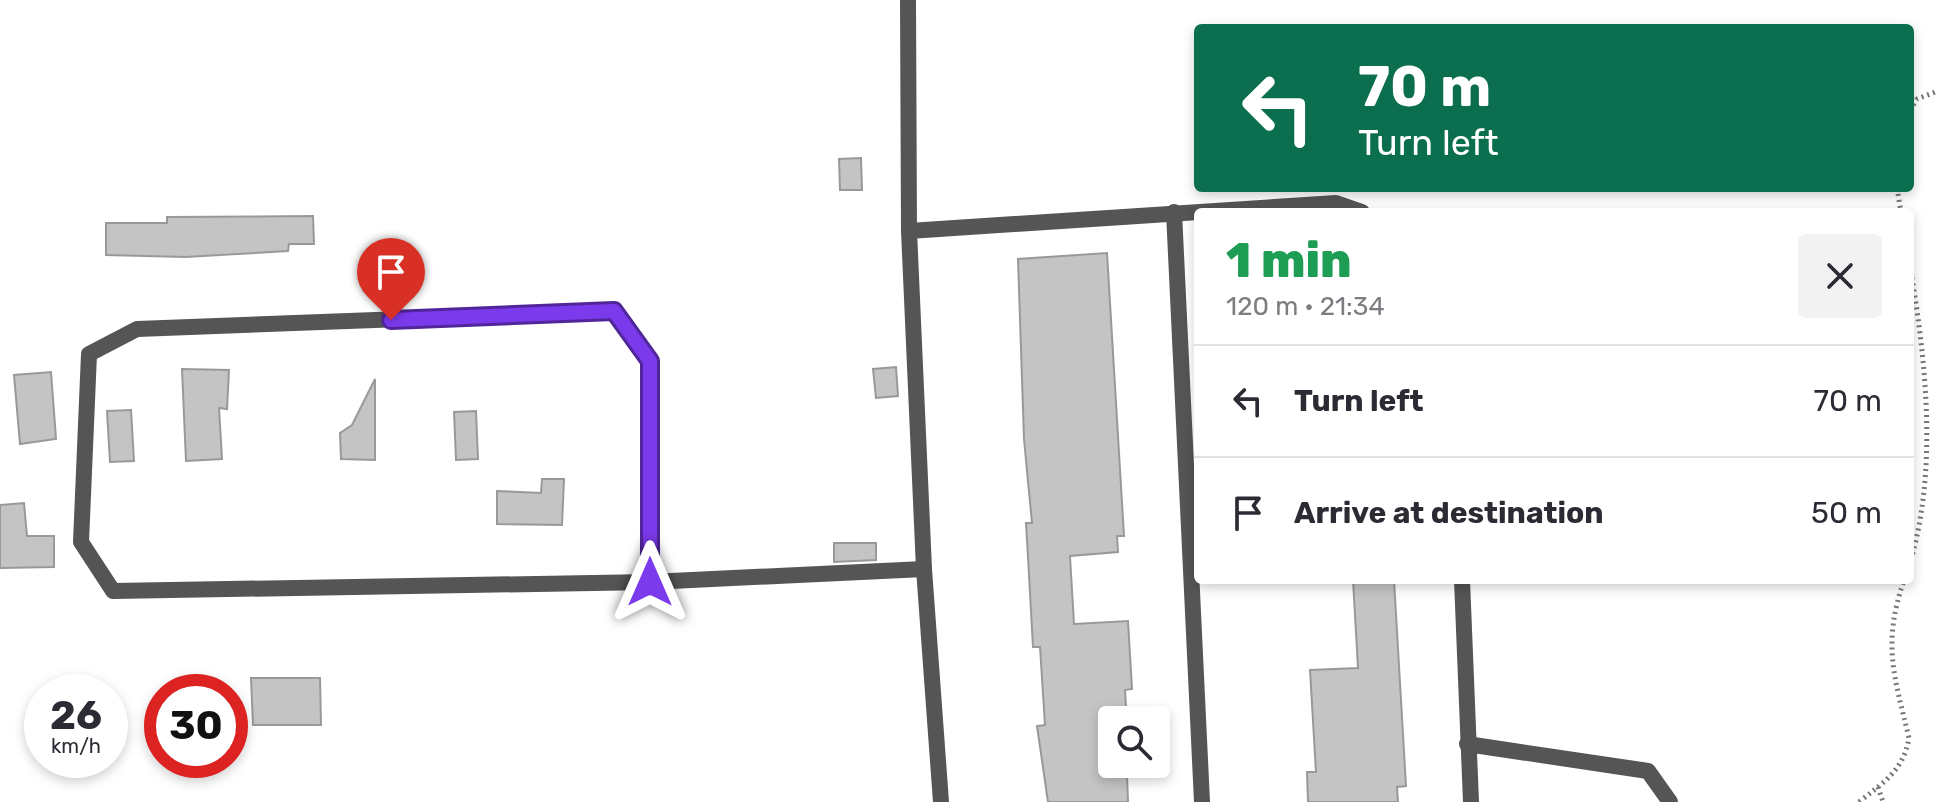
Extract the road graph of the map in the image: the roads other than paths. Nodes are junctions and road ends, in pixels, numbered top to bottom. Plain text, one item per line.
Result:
1 (908, 0) edge
2 (1246, 208) edge
3 (1350, 208) edge
4 (1194, 211) edge
5 (1174, 212) junction
6 (909, 231) junction
7 (924, 569) junction
8 (650, 582) junction
9 (1462, 584) edge
10 (1467, 744) junction
11 (941, 802) edge
12 (1202, 802) edge
13 (1471, 802) edge
14 (1670, 802) edge

1 - 6 street
2 - 3 street
4 - 5 street
5 - 6 street
5 - 12 street
6 - 7 street
7 - 8 street
7 - 11 street
8 - 8 street
9 - 10 street
10 - 13 street
10 - 14 street

